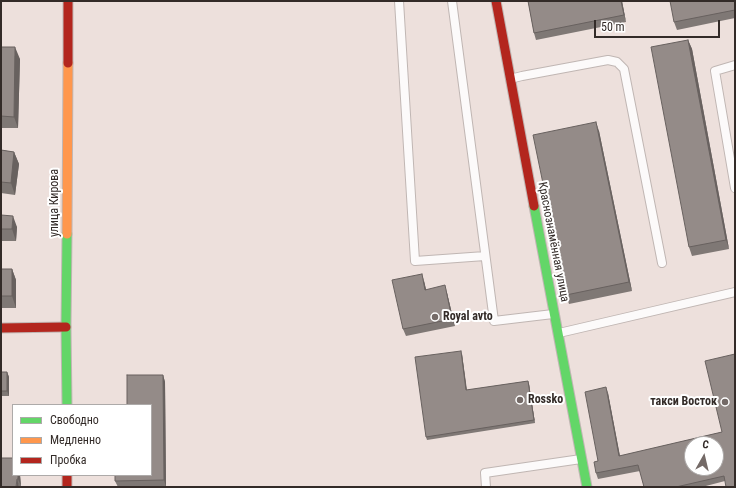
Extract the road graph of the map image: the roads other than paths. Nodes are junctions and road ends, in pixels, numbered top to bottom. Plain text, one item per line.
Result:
1 (68, 1) edge
2 (399, 1) edge
3 (452, 1) edge
4 (496, 1) edge
5 (735, 65) edge
6 (510, 79) junction
7 (735, 188) edge
8 (485, 256) junction
9 (662, 263) dead end
10 (735, 292) edge
11 (554, 314) junction
12 (66, 327) junction
13 (1, 328) edge
14 (558, 333) junction
15 (67, 404) edge
16 (582, 459) junction
17 (67, 476) edge
18 (67, 487) edge
19 (486, 487) edge
20 (587, 487) edge

1 - 12 main road, улица Кирова
2 - 8 lane
3 - 8 lane
4 - 6 main road, Краснознамённая улица
5 - 7 lane
6 - 9 lane
6 - 11 main road, Краснознамённая улица
8 - 11 lane
10 - 14 lane
11 - 14 main road, Краснознамённая улица
12 - 13 main road
12 - 15 main road, улица Кирова
14 - 16 main road, Краснознамённая улица
16 - 19 lane
16 - 20 main road, Краснознамённая улица
17 - 18 main road

